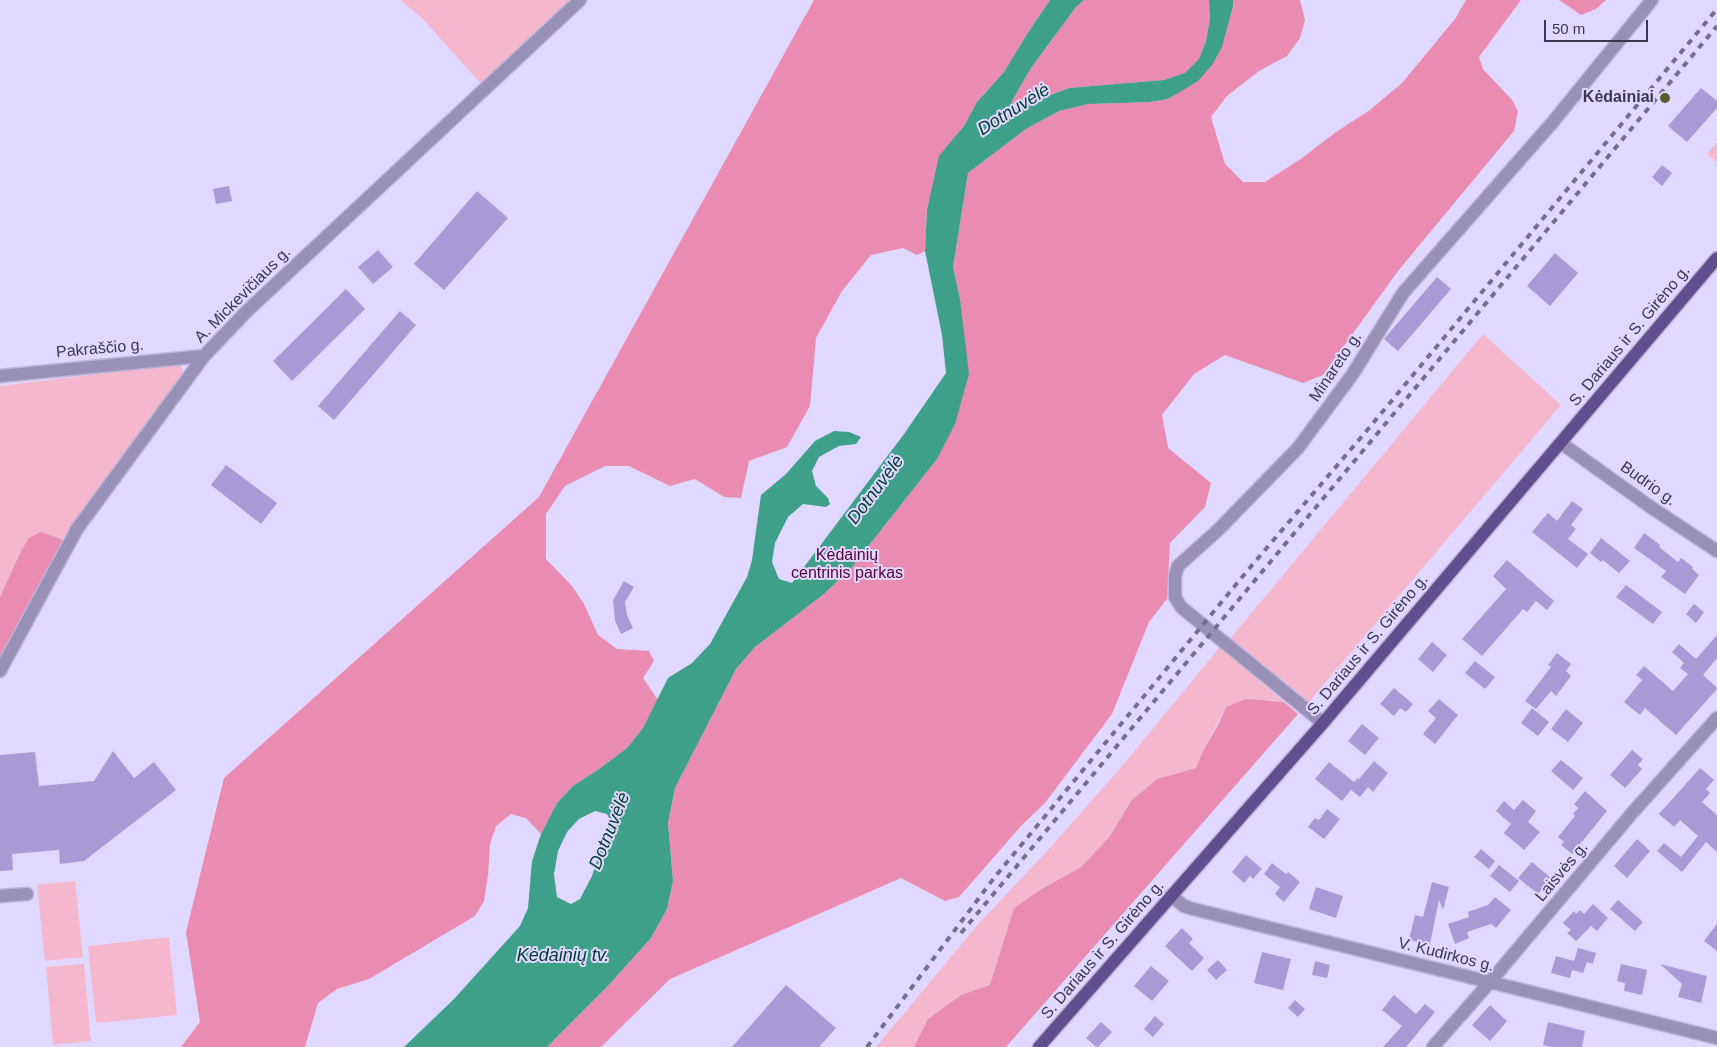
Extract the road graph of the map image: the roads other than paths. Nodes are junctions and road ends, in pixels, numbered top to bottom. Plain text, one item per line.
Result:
1 (580, 0) edge
2 (1652, 0) edge
3 (1717, 258) edge
4 (204, 356) junction
5 (0, 376) edge
6 (1561, 443) junction
7 (1717, 551) edge
8 (0, 672) edge
9 (1717, 718) edge
10 (1323, 723) junction
11 (27, 894) dead end
12 (0, 896) edge
13 (1171, 896) junction
14 (1490, 982) junction
15 (1717, 1038) edge
16 (1039, 1047) edge
17 (1433, 1047) edge

1 - 4 street, A. Mickevičiaus g.
2 - 10 street, Minareto g.
3 - 6 main road, S. Dariaus ir S. Girėno g.
4 - 5 street, Pakraščio g.
4 - 8 street, A. Mickevičiaus g.
6 - 7 street, Budrio g.
6 - 10 main road, S. Dariaus ir S. Girėno g.
9 - 14 street, Laisvės g.
10 - 13 main road, S. Dariaus ir S. Girėno g.
11 - 12 street
13 - 14 street, V. Kudirkos g.
13 - 16 main road, S. Dariaus ir S. Girėno g.
14 - 15 street, V. Kudirkos g.
14 - 17 street, Laisvės g.

